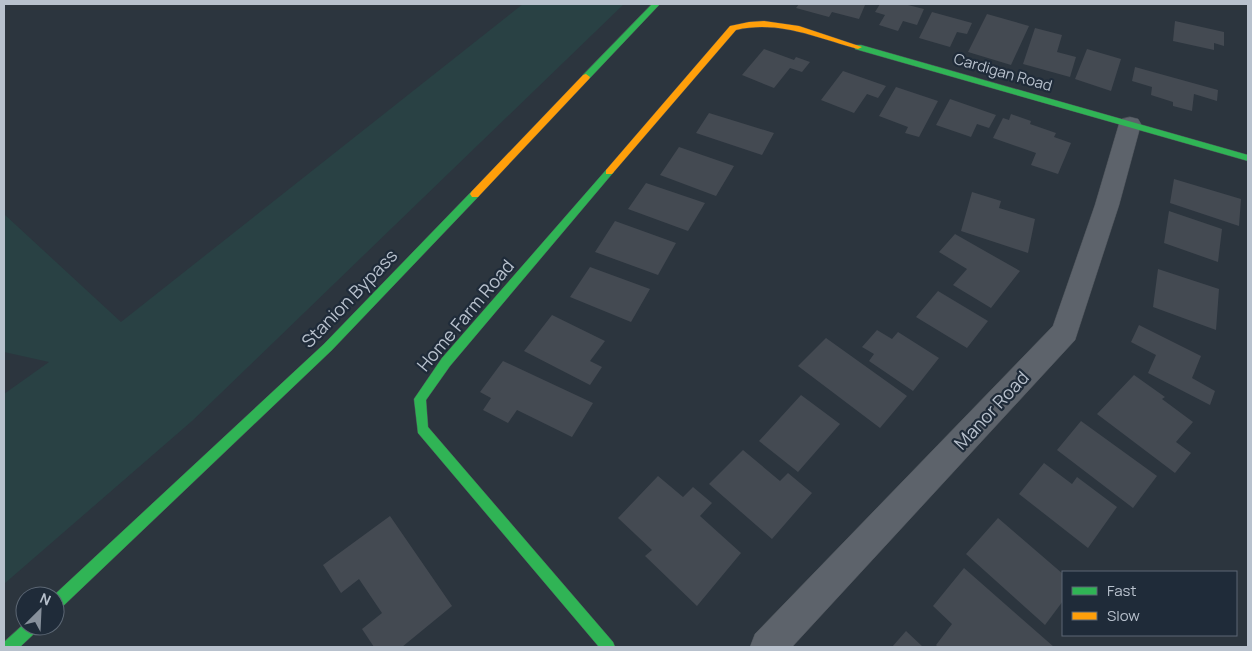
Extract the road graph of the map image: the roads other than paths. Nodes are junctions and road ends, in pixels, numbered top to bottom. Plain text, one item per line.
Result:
1 (656, 4) edge
2 (749, 23) joint
3 (1130, 124) junction
4 (1248, 158) edge
5 (65, 595) edge
6 (21, 636) edge
7 (9, 647) edge
8 (608, 647) edge
9 (768, 647) edge

1 - 5 street, Stanion Bypass
2 - 3 street, Cardigan Road
2 - 8 street, Home Farm Road
3 - 4 street, Cardigan Road
3 - 9 street, Manor Road
6 - 7 street

